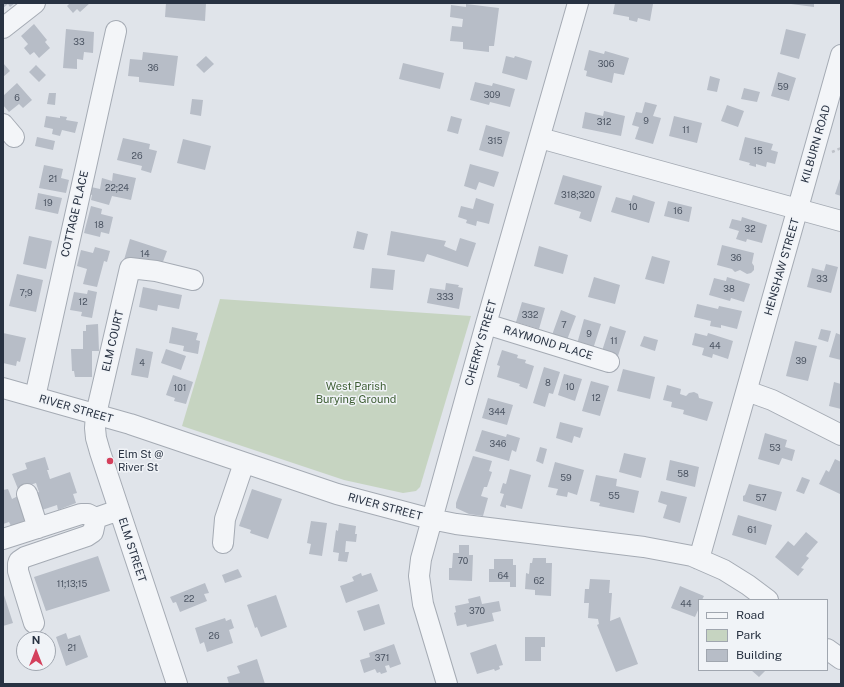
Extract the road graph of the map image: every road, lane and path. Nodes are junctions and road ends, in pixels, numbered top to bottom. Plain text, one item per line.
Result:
1 (35, 3) edge
2 (578, 3) edge
3 (3, 28) edge
4 (116, 30) dead end
5 (841, 56) edge
6 (540, 138) junction
7 (798, 209) junction
8 (841, 221) edge
9 (193, 280) dead end
10 (486, 324) junction
11 (609, 362) dead end
12 (3, 388) edge
13 (747, 390) junction
14 (35, 397) junction
15 (96, 414) junction
16 (841, 435) edge
17 (244, 463) junction
18 (27, 494) dead end
19 (119, 510) junction
20 (96, 518) junction
21 (432, 519) junction
22 (38, 528) junction
23 (3, 539) edge
24 (223, 543) dead end
25 (699, 559) junction
26 (767, 599) edge
27 (34, 623) dead end
28 (828, 650) edge
29 (841, 659) edge
30 (177, 684) edge
31 (447, 684) edge

1 - 3 street
2 - 6 street, CHERRY STREET
4 - 14 street, COTTAGE PLACE
5 - 7 street, KILBURN ROAD
6 - 7 street, HENSHAW STREET
6 - 10 street, CHERRY STREET
7 - 8 street
7 - 13 street, HENSHAW STREET
9 - 15 street, ELM COURT
10 - 11 street, RAYMOND PLACE
10 - 21 street, CHERRY STREET
12 - 14 street, RIVER STREET
13 - 16 street
13 - 25 street, HENSHAW STREET
14 - 15 street, RIVER STREET
15 - 17 street, RIVER STREET
15 - 19 street, ELM STREET
17 - 21 street, RIVER STREET
17 - 24 street
18 - 22 street
19 - 20 street
19 - 30 street, ELM STREET
20 - 22 street
20 - 27 street
21 - 25 street, RIVER STREET
21 - 31 street, CHERRY STREET
22 - 23 street
25 - 26 street, RIVER STREET
28 - 29 street

